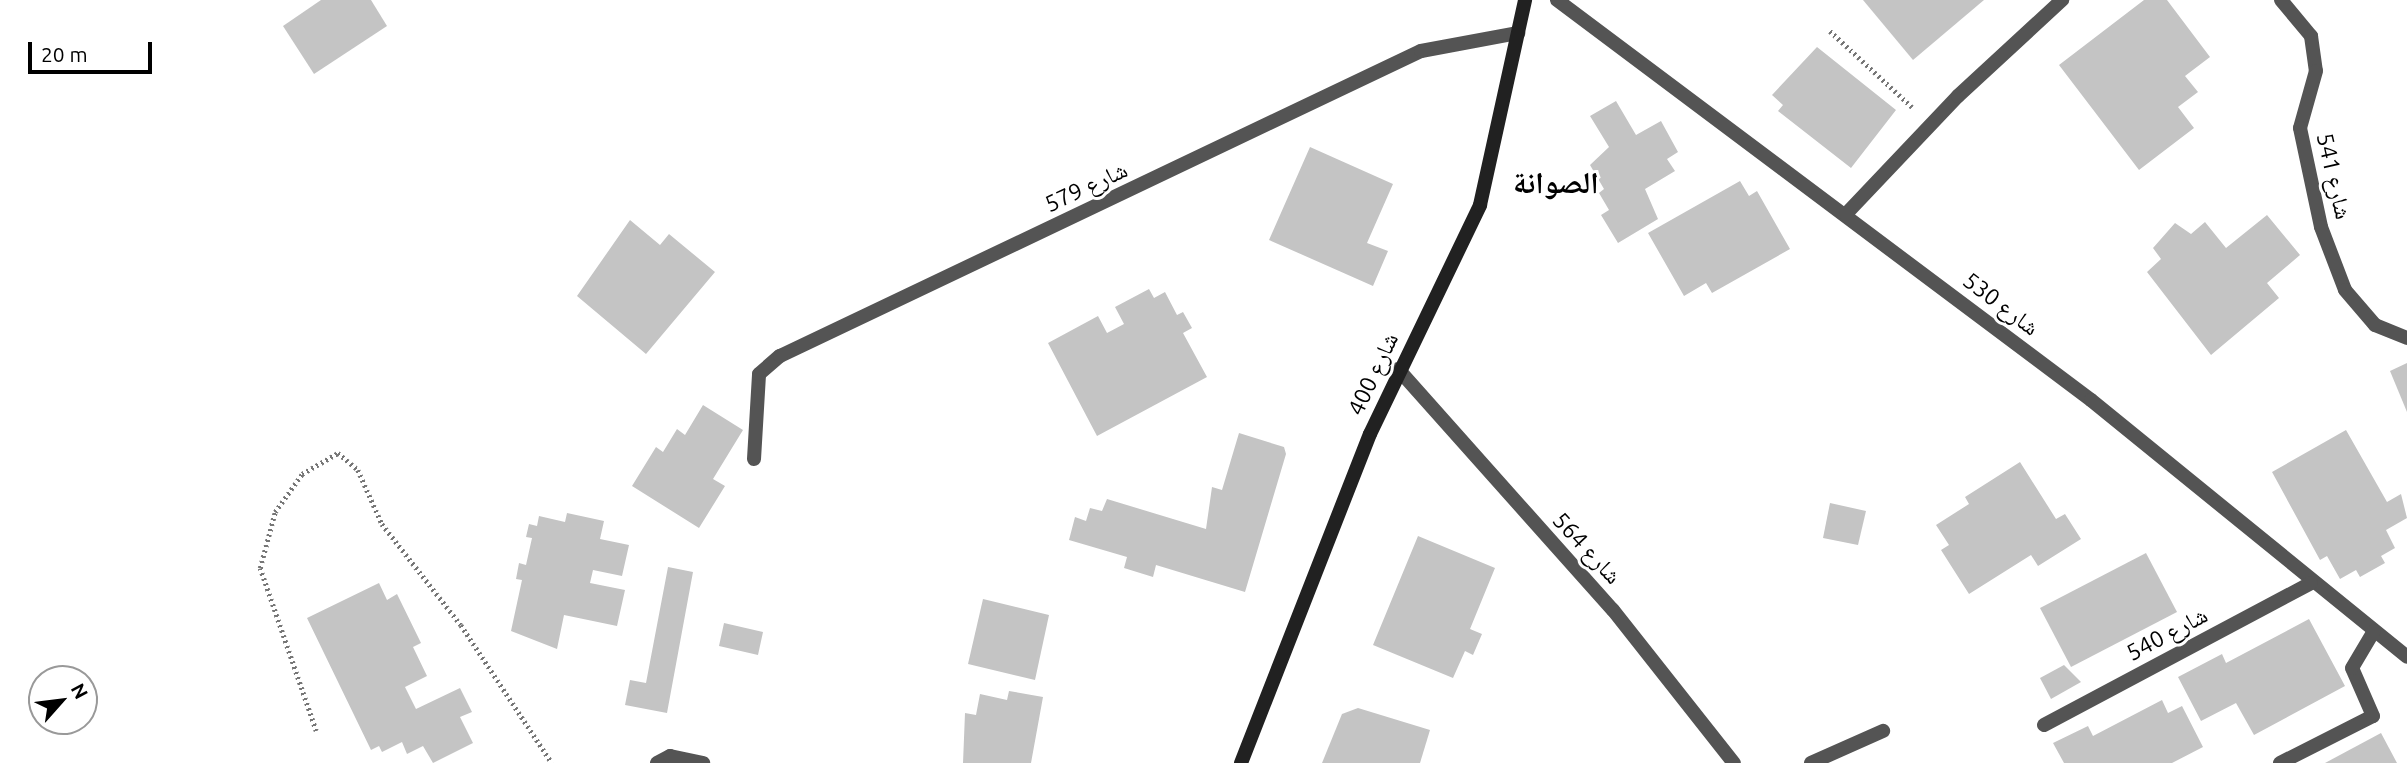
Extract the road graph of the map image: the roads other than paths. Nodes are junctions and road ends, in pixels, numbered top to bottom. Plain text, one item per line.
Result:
1 (1525, 0) edge
2 (1557, 0) edge
3 (2062, 0) edge
4 (2281, 0) edge
5 (1518, 33) junction
6 (1846, 214) junction
7 (2407, 338) edge
8 (1398, 369) junction
9 (754, 459) dead end
10 (2311, 583) junction
11 (2374, 631) junction
12 (2407, 657) edge
13 (2044, 725) dead end
14 (1883, 731) dead end
15 (657, 763) edge
16 (703, 763) edge
17 (1241, 763) edge
18 (1734, 763) edge
19 (1811, 763) edge
20 (2280, 763) edge

1 - 5 main road, شارع 400
2 - 6 street, شارع 530
3 - 6 street
4 - 7 street, شارع 541
5 - 8 main road, شارع 400
5 - 9 street, شارع 579
6 - 10 street, شارع 530
8 - 17 main road, شارع 400
8 - 18 street, شارع 564
10 - 11 street, شارع 530
10 - 13 street, شارع 540
11 - 12 street, شارع 530
11 - 20 street
14 - 19 street
15 - 16 street

